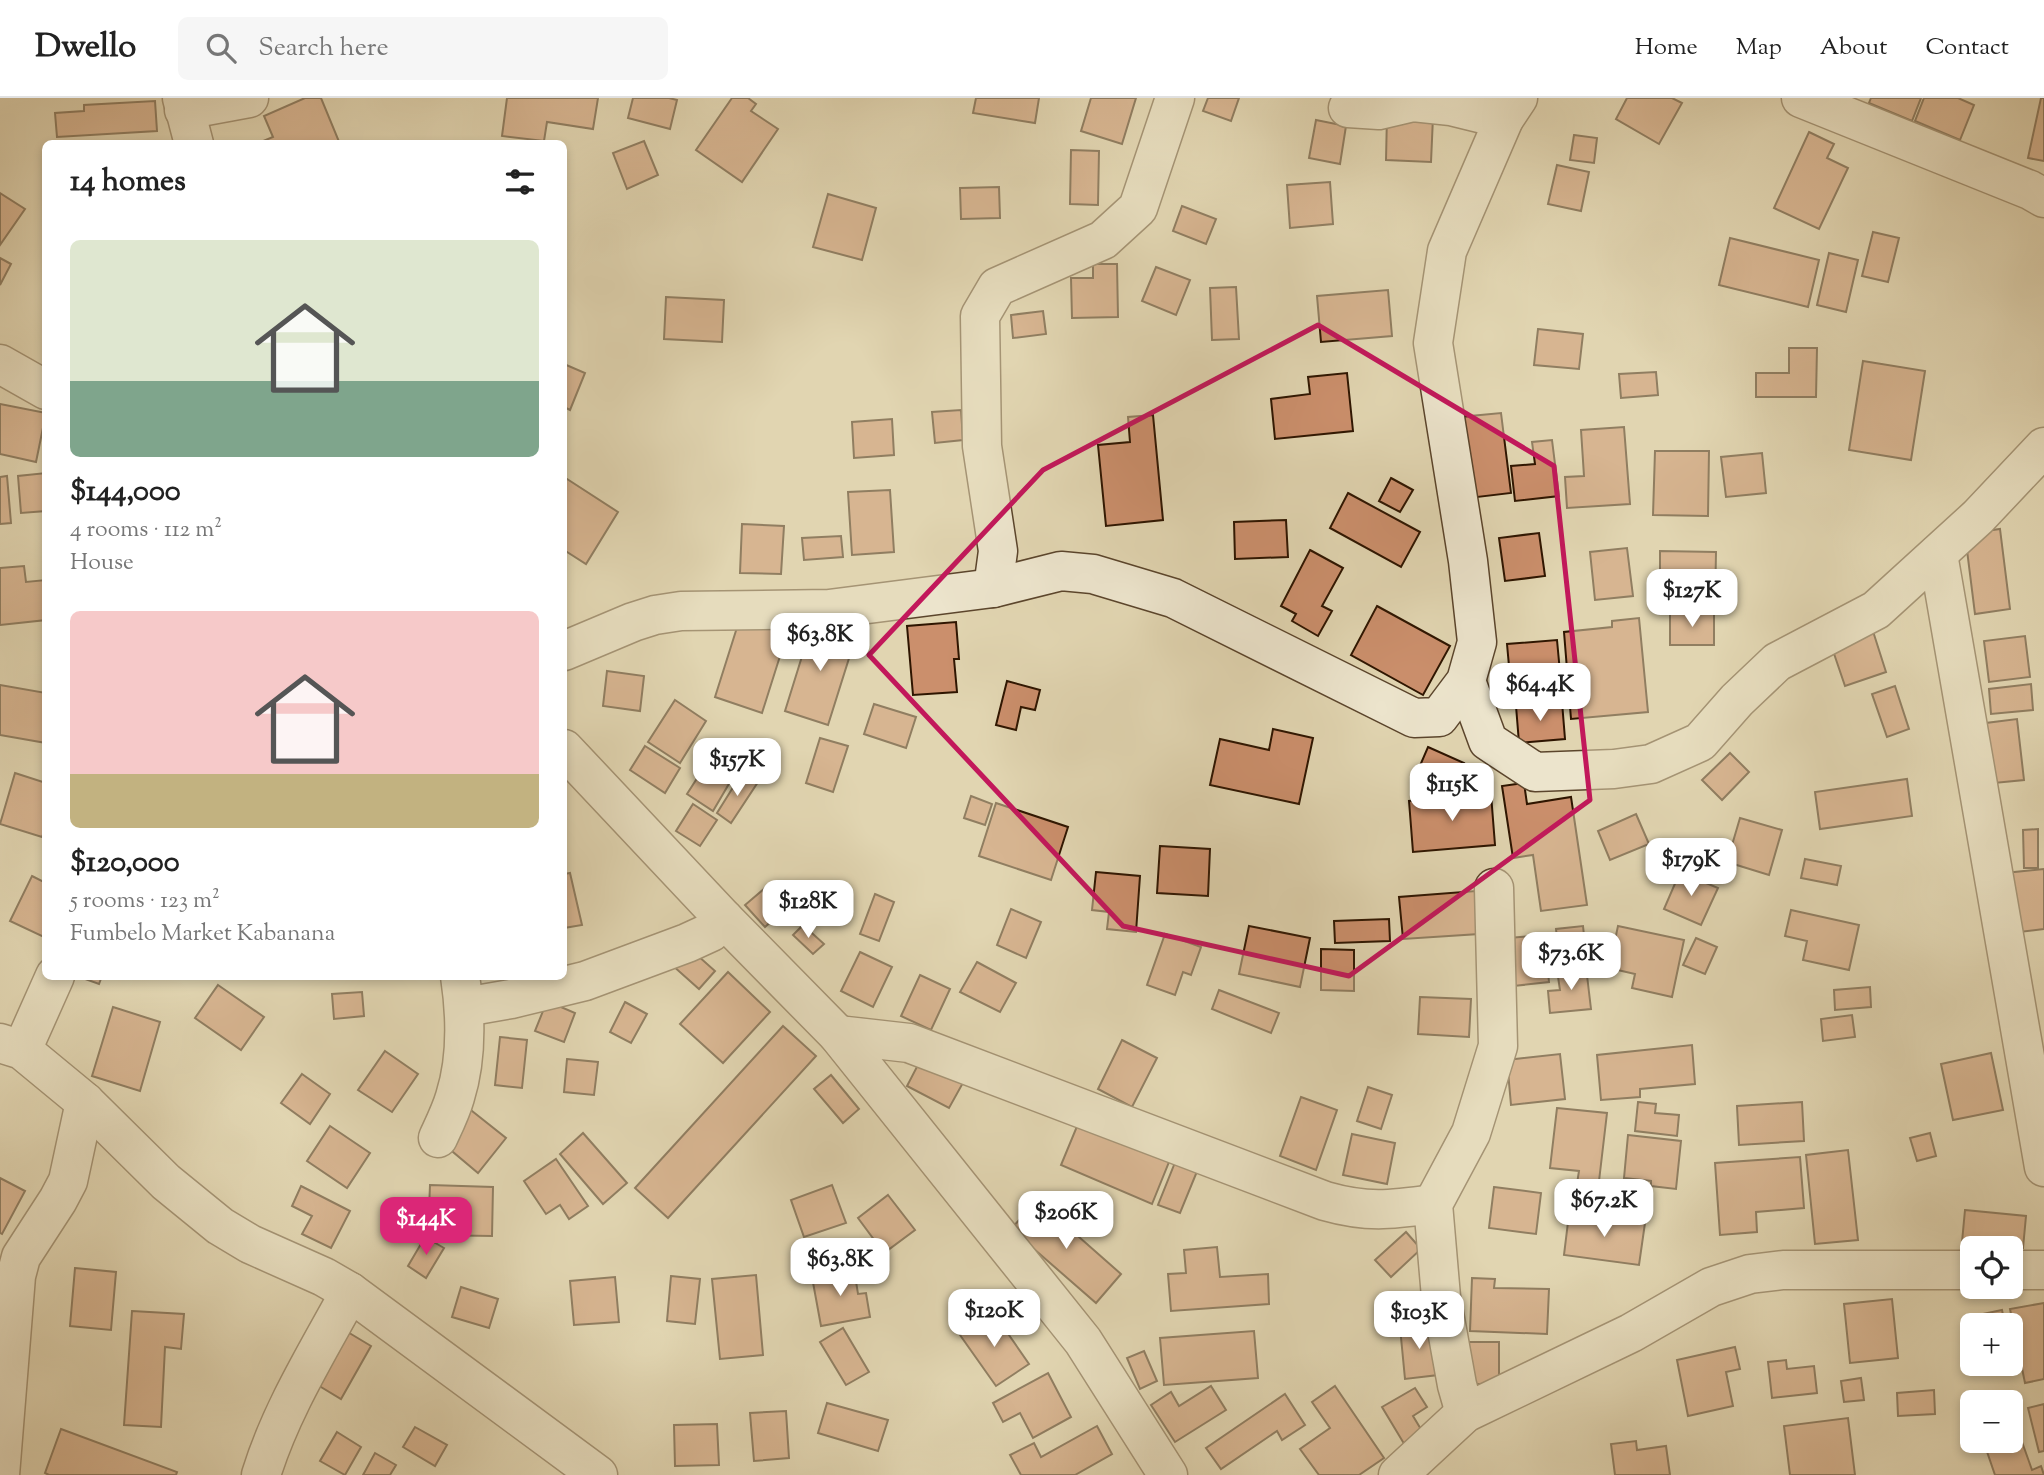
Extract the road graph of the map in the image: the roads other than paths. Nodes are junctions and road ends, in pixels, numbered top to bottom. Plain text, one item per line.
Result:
1 (249, 98) edge
2 (1175, 98) edge
3 (1801, 98) edge
4 (1348, 108) dead end
5 (1511, 108) edge
6 (186, 117) edge
7 (2044, 198) edge
8 (0, 364) edge
9 (42, 388) edge
10 (2044, 447) edge
11 (1938, 554) junction
12 (993, 588) junction
13 (567, 650) edge
14 (1465, 681) junction
15 (567, 752) edge
16 (1494, 888) dead end
17 (724, 919) junction
18 (52, 980) edge
19 (462, 992) edge
20 (838, 1035) junction
21 (11, 1046) edge
22 (85, 1102) junction
23 (438, 1138) dead end
24 (2044, 1167) edge
25 (1433, 1204) junction
26 (1960, 1270) edge
27 (2023, 1270) edge
28 (2044, 1270) edge
29 (350, 1292) junction
30 (1465, 1413) junction
31 (0, 1475) edge
32 (261, 1475) edge
33 (598, 1475) edge
34 (1168, 1475) edge
35 (1398, 1475) edge

1 - 6 street
2 - 12 street
3 - 7 street
4 - 5 street
5 - 14 street
8 - 9 street
10 - 11 street
11 - 14 street
11 - 24 street
12 - 13 street
12 - 14 street
15 - 17 street
16 - 25 street
17 - 19 street
17 - 20 street
18 - 21 street
19 - 23 street
20 - 25 street
20 - 34 street
21 - 22 street
22 - 29 street
22 - 31 street
25 - 30 street
26 - 30 street
27 - 28 street
29 - 32 street
29 - 33 street
30 - 35 street

